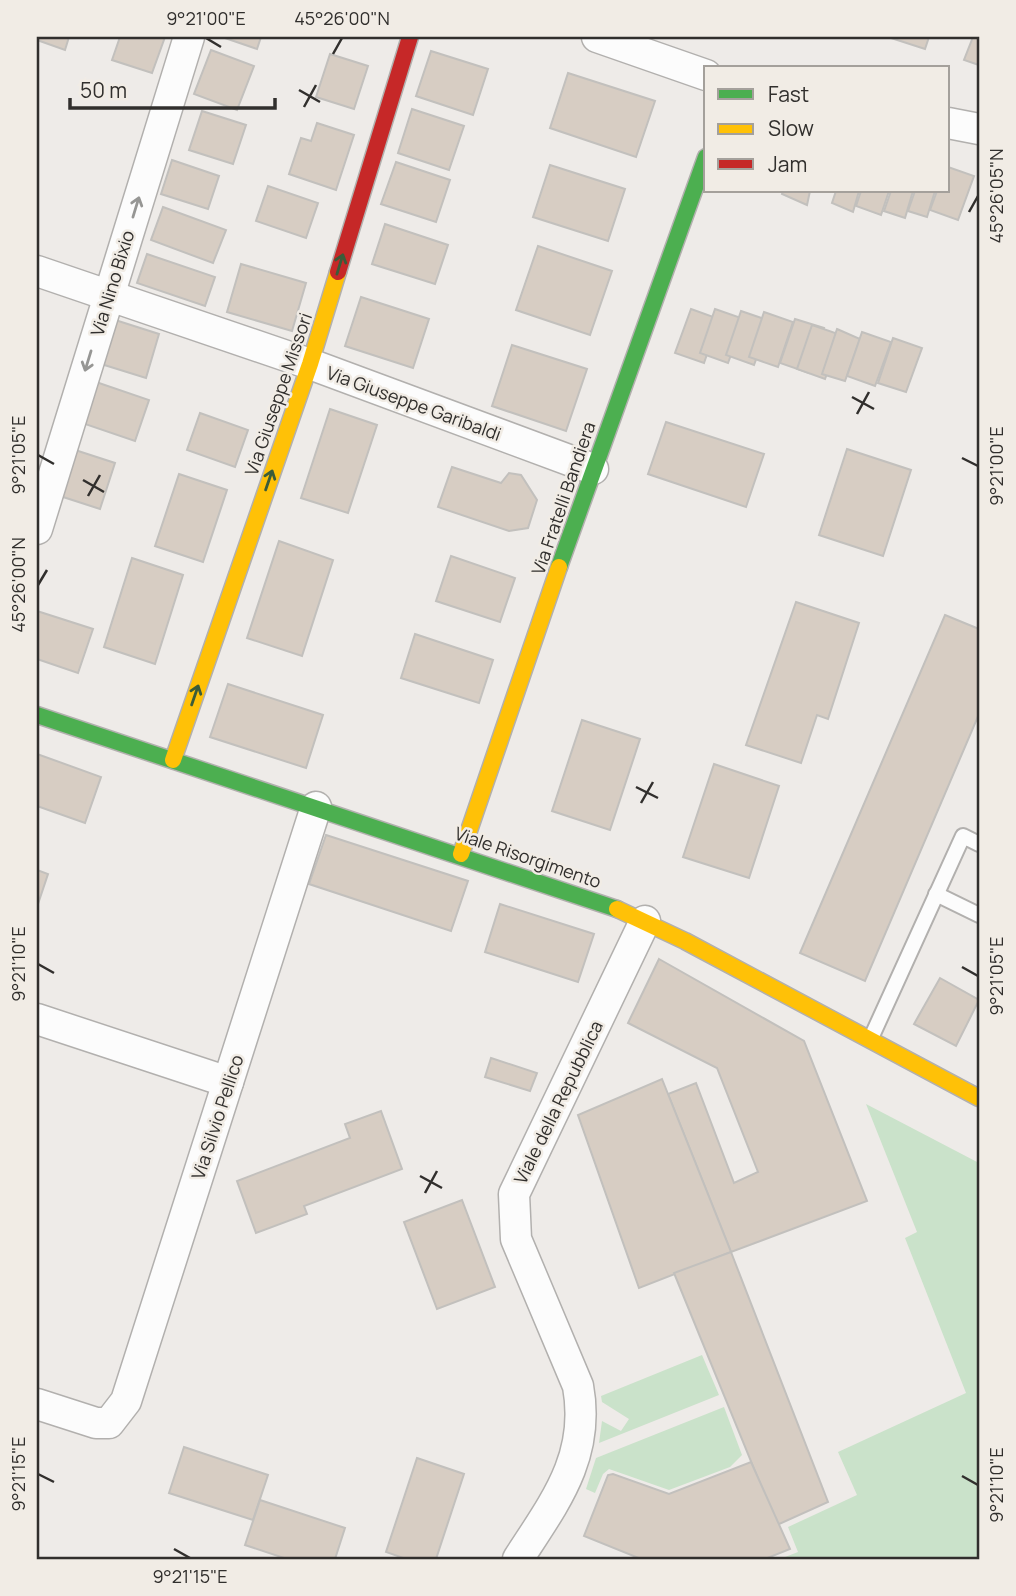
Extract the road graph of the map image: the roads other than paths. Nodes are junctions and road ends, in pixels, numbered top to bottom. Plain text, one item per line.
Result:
1 (189, 37) edge
2 (410, 37) edge
3 (597, 37) edge
4 (704, 74) edge
5 (950, 124) edge
6 (979, 129) edge
7 (704, 163) edge
8 (37, 271) edge
9 (108, 296) junction
10 (310, 364) junction
11 (593, 469) junction
12 (37, 529) edge
13 (37, 715) edge
14 (173, 760) junction
15 (316, 807) junction
16 (979, 844) edge
17 (461, 854) junction
18 (936, 894) junction
19 (979, 915) edge
20 (645, 920) junction
21 (37, 1019) edge
22 (870, 1040) junction
23 (228, 1082) junction
24 (979, 1098) edge
25 (37, 1404) edge
26 (518, 1559) edge

9 -> 1 street, Via Nino Bixio
10 -> 2 street, Via Giuseppe Missori
3 - 4 street
5 - 6 street
7 - 11 street, Via Fratelli Bandiera
8 - 9 street, Via Giuseppe Garibaldi
9 - 10 street, Via Giuseppe Garibaldi
9 -> 12 street, Via Nino Bixio
10 - 11 street, Via Giuseppe Garibaldi
14 -> 10 street, Via Giuseppe Missori
11 - 17 street, Via Fratelli Bandiera
13 - 14 street, Viale Risorgimento
14 - 15 street, Viale Risorgimento
15 - 17 street, Viale Risorgimento
15 - 23 street, Via Silvio Pellico
16 - 18 lane
17 - 20 street, Viale Risorgimento
18 - 19 lane
18 - 22 lane
20 - 22 street, Viale Risorgimento
20 - 26 street, Viale della Repubblica
21 - 23 street
22 - 24 street, Viale Risorgimento
23 - 25 street, Via Silvio Pellico

